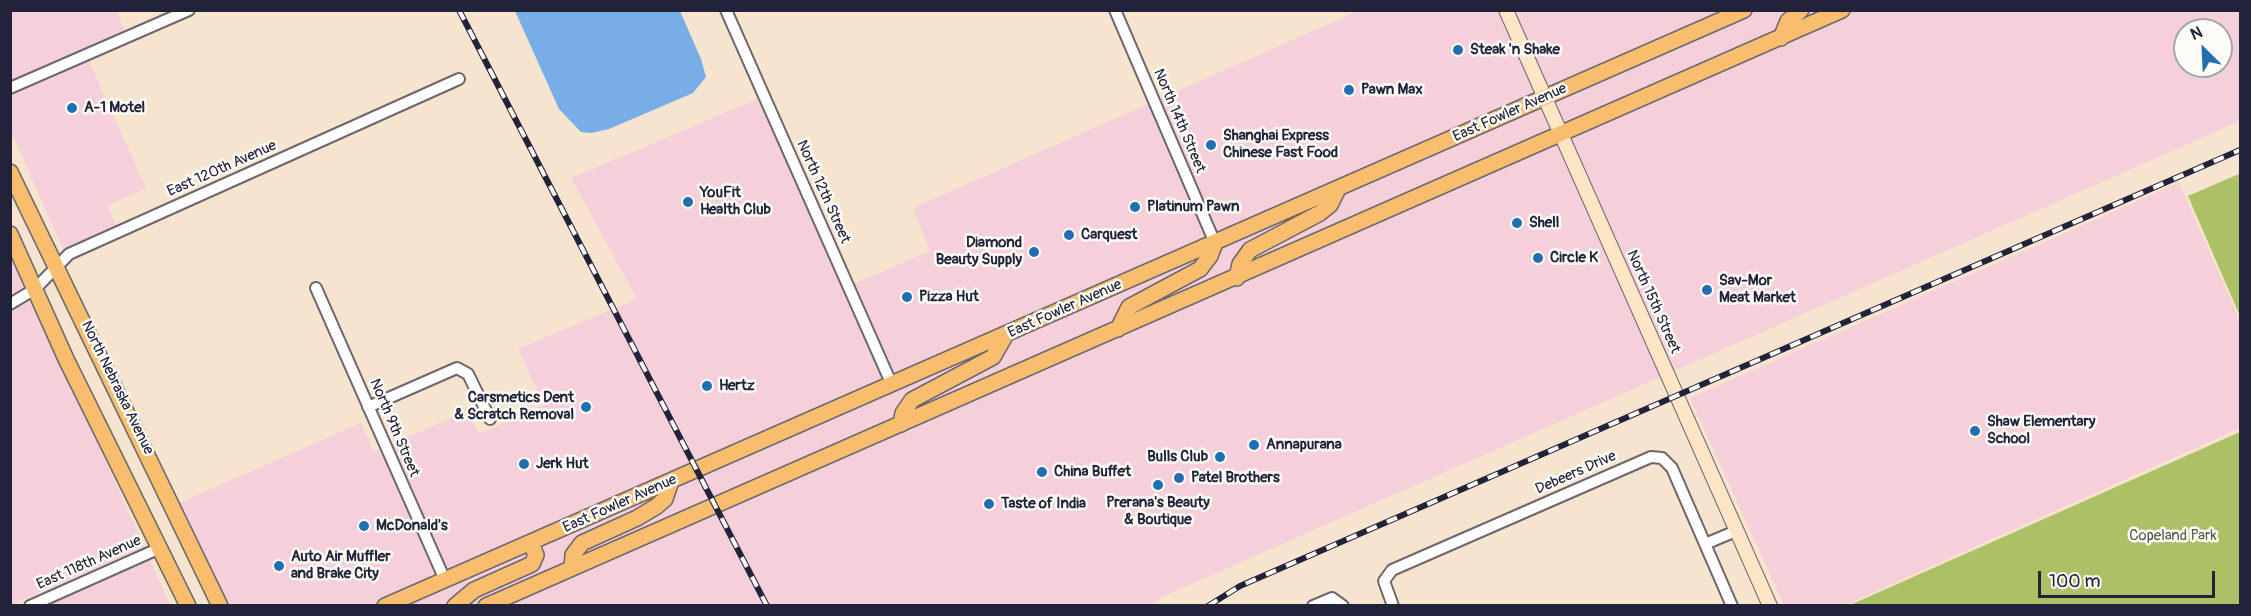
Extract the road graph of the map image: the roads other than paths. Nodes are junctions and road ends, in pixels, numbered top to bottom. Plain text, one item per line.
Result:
1 (189, 10) edge
2 (726, 10) edge
3 (1115, 10) edge
4 (1506, 10) edge
5 (1744, 10) edge
6 (1801, 10) edge
7 (1842, 10) edge
8 (1781, 38) junction
9 (459, 79) dead end
10 (10, 88) edge
11 (1544, 98) junction
12 (1561, 135) junction
13 (10, 172) edge
14 (1338, 189) junction
15 (10, 234) edge
16 (1215, 243) junction
17 (56, 265) junction
18 (1237, 278) junction
19 (316, 288) dead end
20 (35, 289) junction
21 (10, 304) edge
22 (1118, 329) junction
23 (1005, 336) junction
24 (892, 385) junction
25 (368, 407) junction
26 (490, 419) dead end
27 (902, 423) junction
28 (670, 481) junction
29 (1736, 531) junction
30 (531, 543) junction
31 (1705, 544) junction
32 (160, 548) junction
33 (572, 568) junction
34 (445, 580) junction
35 (30, 606) edge
36 (188, 606) edge
37 (220, 606) edge
38 (385, 606) edge
39 (455, 606) edge
40 (486, 606) edge
41 (1312, 606) edge
42 (1342, 606) edge
43 (1393, 606) edge
44 (1732, 606) edge
45 (1770, 606) edge

1 - 10 street
2 - 24 street, North 12th Street
3 - 16 street, North 14th Street
4 - 11 street, North 15th Street
5 - 11 main road, East Fowler Avenue
6 - 8 main road
7 - 8 main road
8 - 12 main road
9 - 17 street, East 120th Avenue
11 - 12 street, North 15th Street
11 - 14 main road, East Fowler Avenue
12 - 18 main road
12 - 29 street, North 15th Street
13 - 17 main road, North Nebraska Avenue
14 - 16 main road, East Fowler Avenue
14 - 18 main road
15 - 20 main road
16 - 22 main road
16 - 23 main road, East Fowler Avenue
17 - 20 street, East 120th Avenue
17 - 37 main road, North Nebraska Avenue
18 - 22 main road
19 - 25 street, North 9th Street
20 - 21 street, East 120th Avenue
20 - 32 main road
22 - 27 main road
23 - 24 main road, East Fowler Avenue
23 - 27 main road
24 - 28 main road, East Fowler Avenue
25 - 26 street
25 - 34 street, North 9th Street
27 - 33 main road
28 - 30 main road, East Fowler Avenue
28 - 33 main road
29 - 31 street
29 - 45 street, North 15th Street
30 - 34 main road, East Fowler Avenue
30 - 39 main road
31 - 43 street, Debeers Drive
31 - 44 street, Debeers Drive
32 - 35 street, East 118th Avenue
32 - 36 main road
33 - 40 main road
34 - 38 main road, East Fowler Avenue
41 - 42 street

